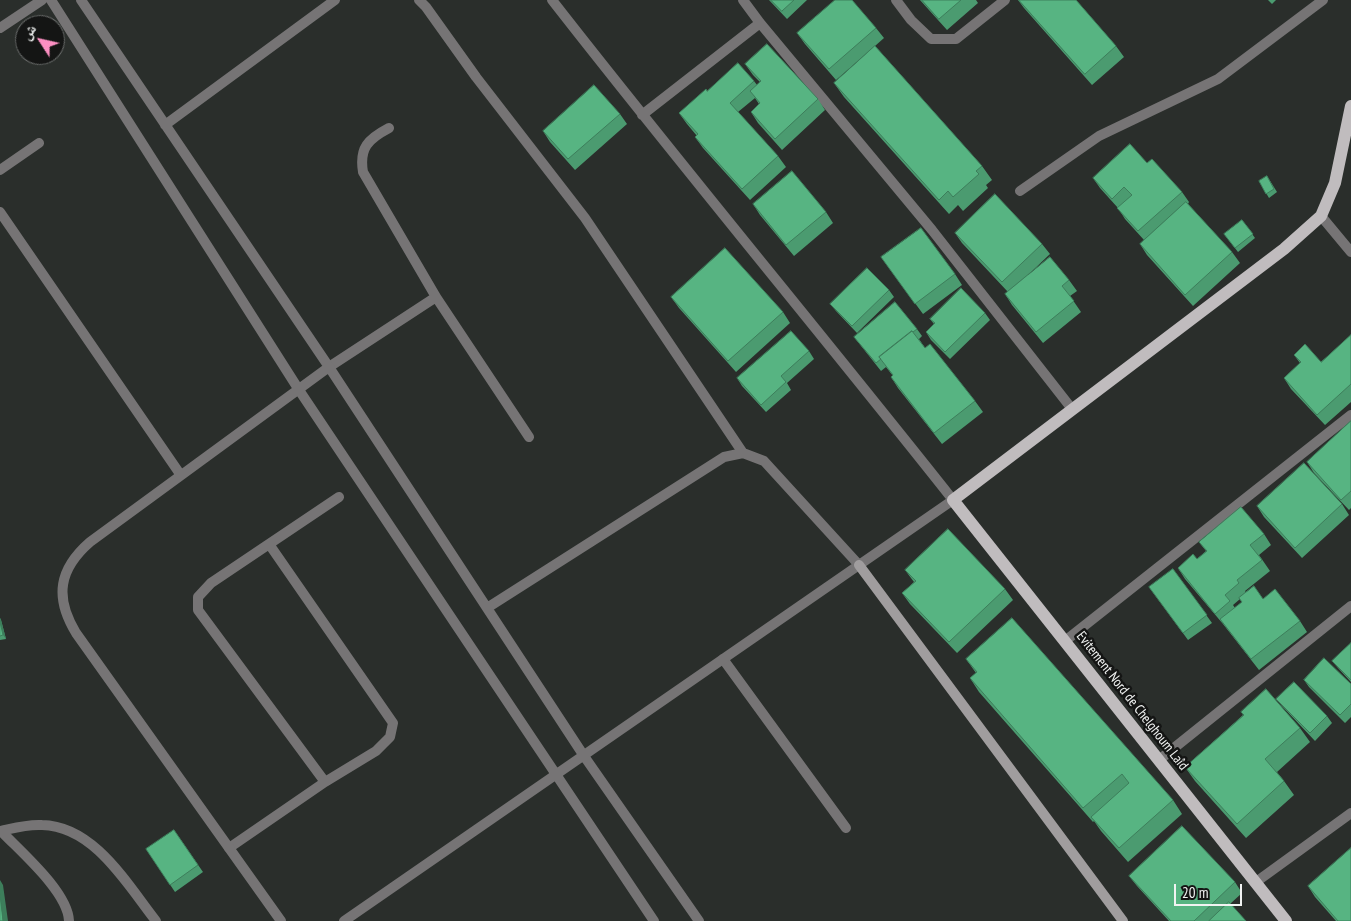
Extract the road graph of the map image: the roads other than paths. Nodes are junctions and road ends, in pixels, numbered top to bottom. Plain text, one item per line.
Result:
1 (42, 0) edge
2 (51, 0) edge
3 (81, 0) edge
4 (335, 0) edge
5 (419, 0) edge
6 (552, 0) edge
7 (743, 0) edge
8 (896, 0) edge
9 (1006, 0) edge
10 (1323, 0) edge
11 (760, 23) junction
12 (0, 28) edge
13 (1351, 106) edge
14 (642, 115) junction
15 (166, 125) junction
16 (389, 128) dead end
17 (39, 143) dead end
18 (0, 170) edge
19 (1020, 191) dead end
20 (0, 212) edge
21 (1322, 216) junction
22 (1351, 252) edge
23 (436, 296) junction
24 (329, 367) junction
25 (299, 390) junction
26 (1072, 409) junction
27 (1351, 415) edge
28 (529, 437) dead end
29 (743, 452) junction
30 (180, 474) junction
31 (339, 497) dead end
32 (953, 500) junction
33 (269, 544) junction
34 (859, 565) junction
35 (1351, 606) edge
36 (487, 608) junction
37 (1065, 641) junction
38 (723, 659) junction
39 (584, 756) junction
40 (1159, 760) junction
41 (556, 776) junction
42 (325, 782) junction
43 (1351, 813) edge
44 (846, 828) dead end
45 (1, 831) edge
46 (229, 848) junction
47 (1256, 882) junction
48 (69, 921) edge
49 (156, 921) edge
50 (281, 921) edge
51 (344, 921) edge
52 (654, 921) edge
53 (699, 921) edge
54 (1124, 921) edge
55 (1286, 921) edge

1 - 12 street
2 - 25 street
3 - 15 street
4 - 15 street
5 - 29 street
6 - 14 street
7 - 11 street
8 - 9 street
10 - 19 street
11 - 14 street
11 - 26 street
13 - 21 main road
14 - 32 street
15 - 24 street
16 - 23 street
17 - 18 street
20 - 30 street
21 - 22 street
21 - 26 main road
23 - 24 street
23 - 28 street
24 - 25 street
24 - 36 street
25 - 30 street
25 - 41 street
26 - 32 main road
27 - 37 street
29 - 34 street
29 - 36 street
30 - 46 street
31 - 33 street
32 - 34 street
32 - 37 main road, Evitement Nord de Chelghoum Laîd
33 - 42 street
33 - 42 street
34 - 38 street
34 - 54 street
35 - 40 street
36 - 39 street
37 - 40 main road, Evitement Nord de Chelghoum Laîd
38 - 39 street
38 - 44 street
39 - 41 street
39 - 53 street
40 - 47 main road, Evitement Nord de Chelghoum Laîd
41 - 51 street
41 - 52 street
42 - 46 street
43 - 47 street
45 - 48 street
45 - 49 street
46 - 50 street
47 - 55 main road, Evitement Nord de Chelghoum Laîd

